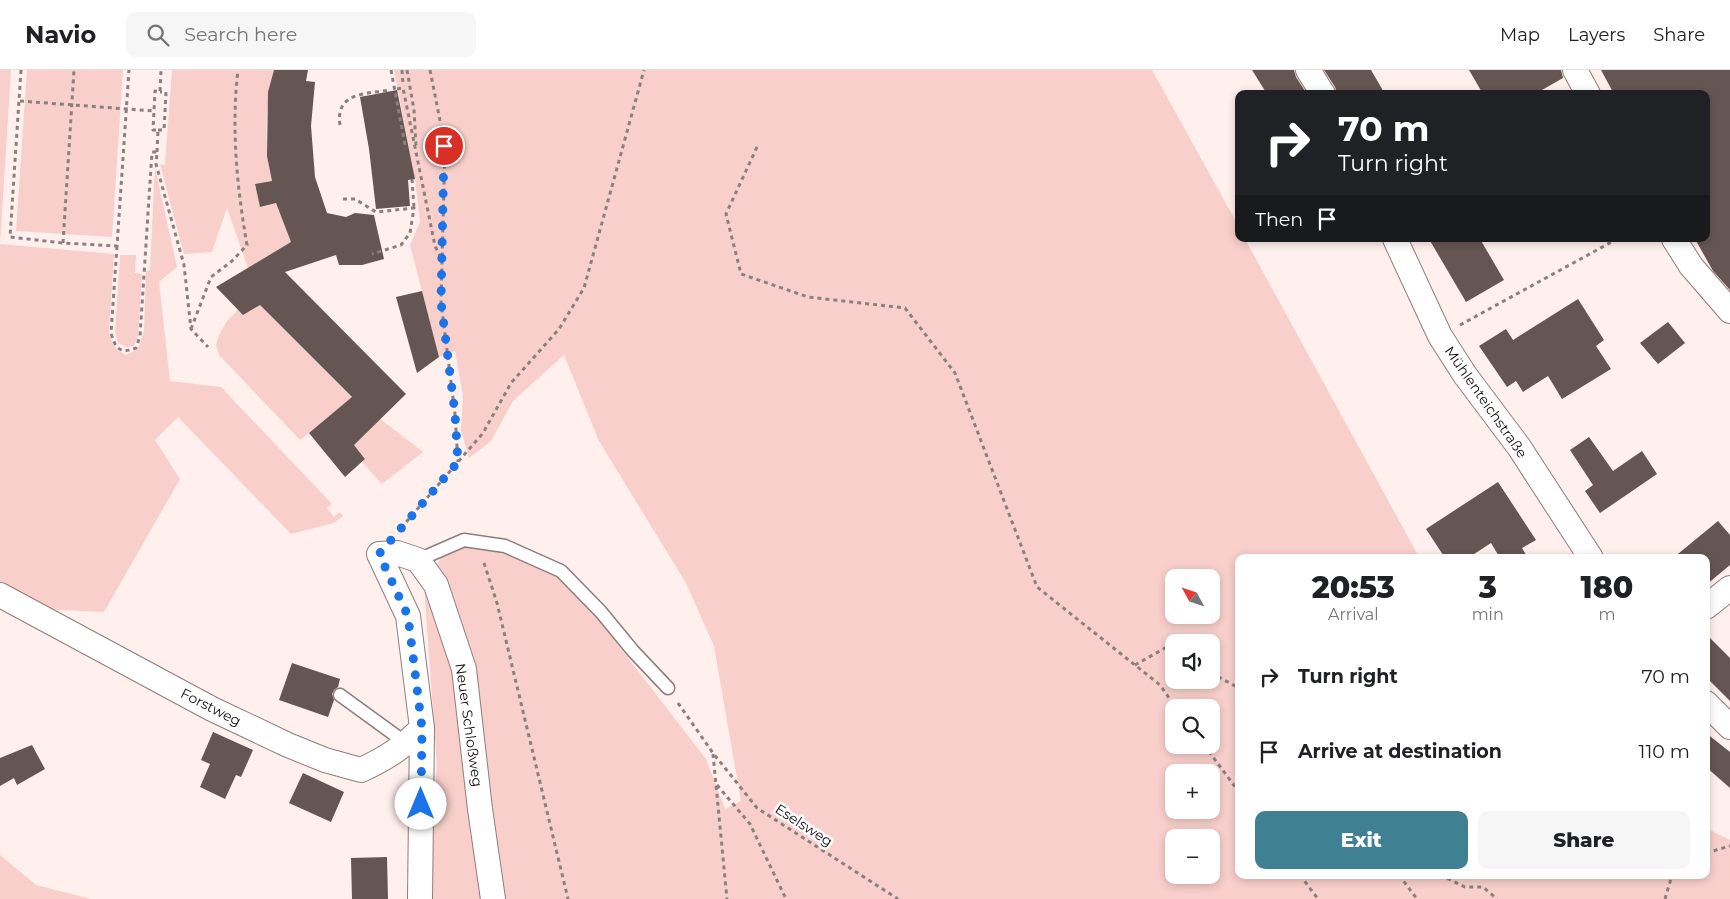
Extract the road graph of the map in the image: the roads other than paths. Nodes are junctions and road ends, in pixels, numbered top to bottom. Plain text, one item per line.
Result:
1 (1308, 70) edge
2 (1575, 70) edge
3 (1320, 90) edge
4 (1586, 90) edge
5 (1396, 242) edge
6 (1676, 242) edge
7 (1730, 311) edge
8 (1588, 554) edge
9 (418, 560) junction
10 (1730, 588) edge
11 (0, 595) edge
12 (1710, 604) edge
13 (668, 688) road end
14 (340, 695) dead end
15 (1710, 708) edge
16 (1730, 727) edge
17 (414, 736) junction
18 (420, 899) edge
19 (493, 899) edge

1 - 3 street
2 - 4 street
5 - 8 street, Mühlenteichstraße
6 - 7 street
9 - 13 lane
9 - 17 street
9 - 19 street, Neuer Schloßweg
10 - 12 street
11 - 17 street, Forstweg
14 - 17 lane
15 - 16 street
17 - 18 street

